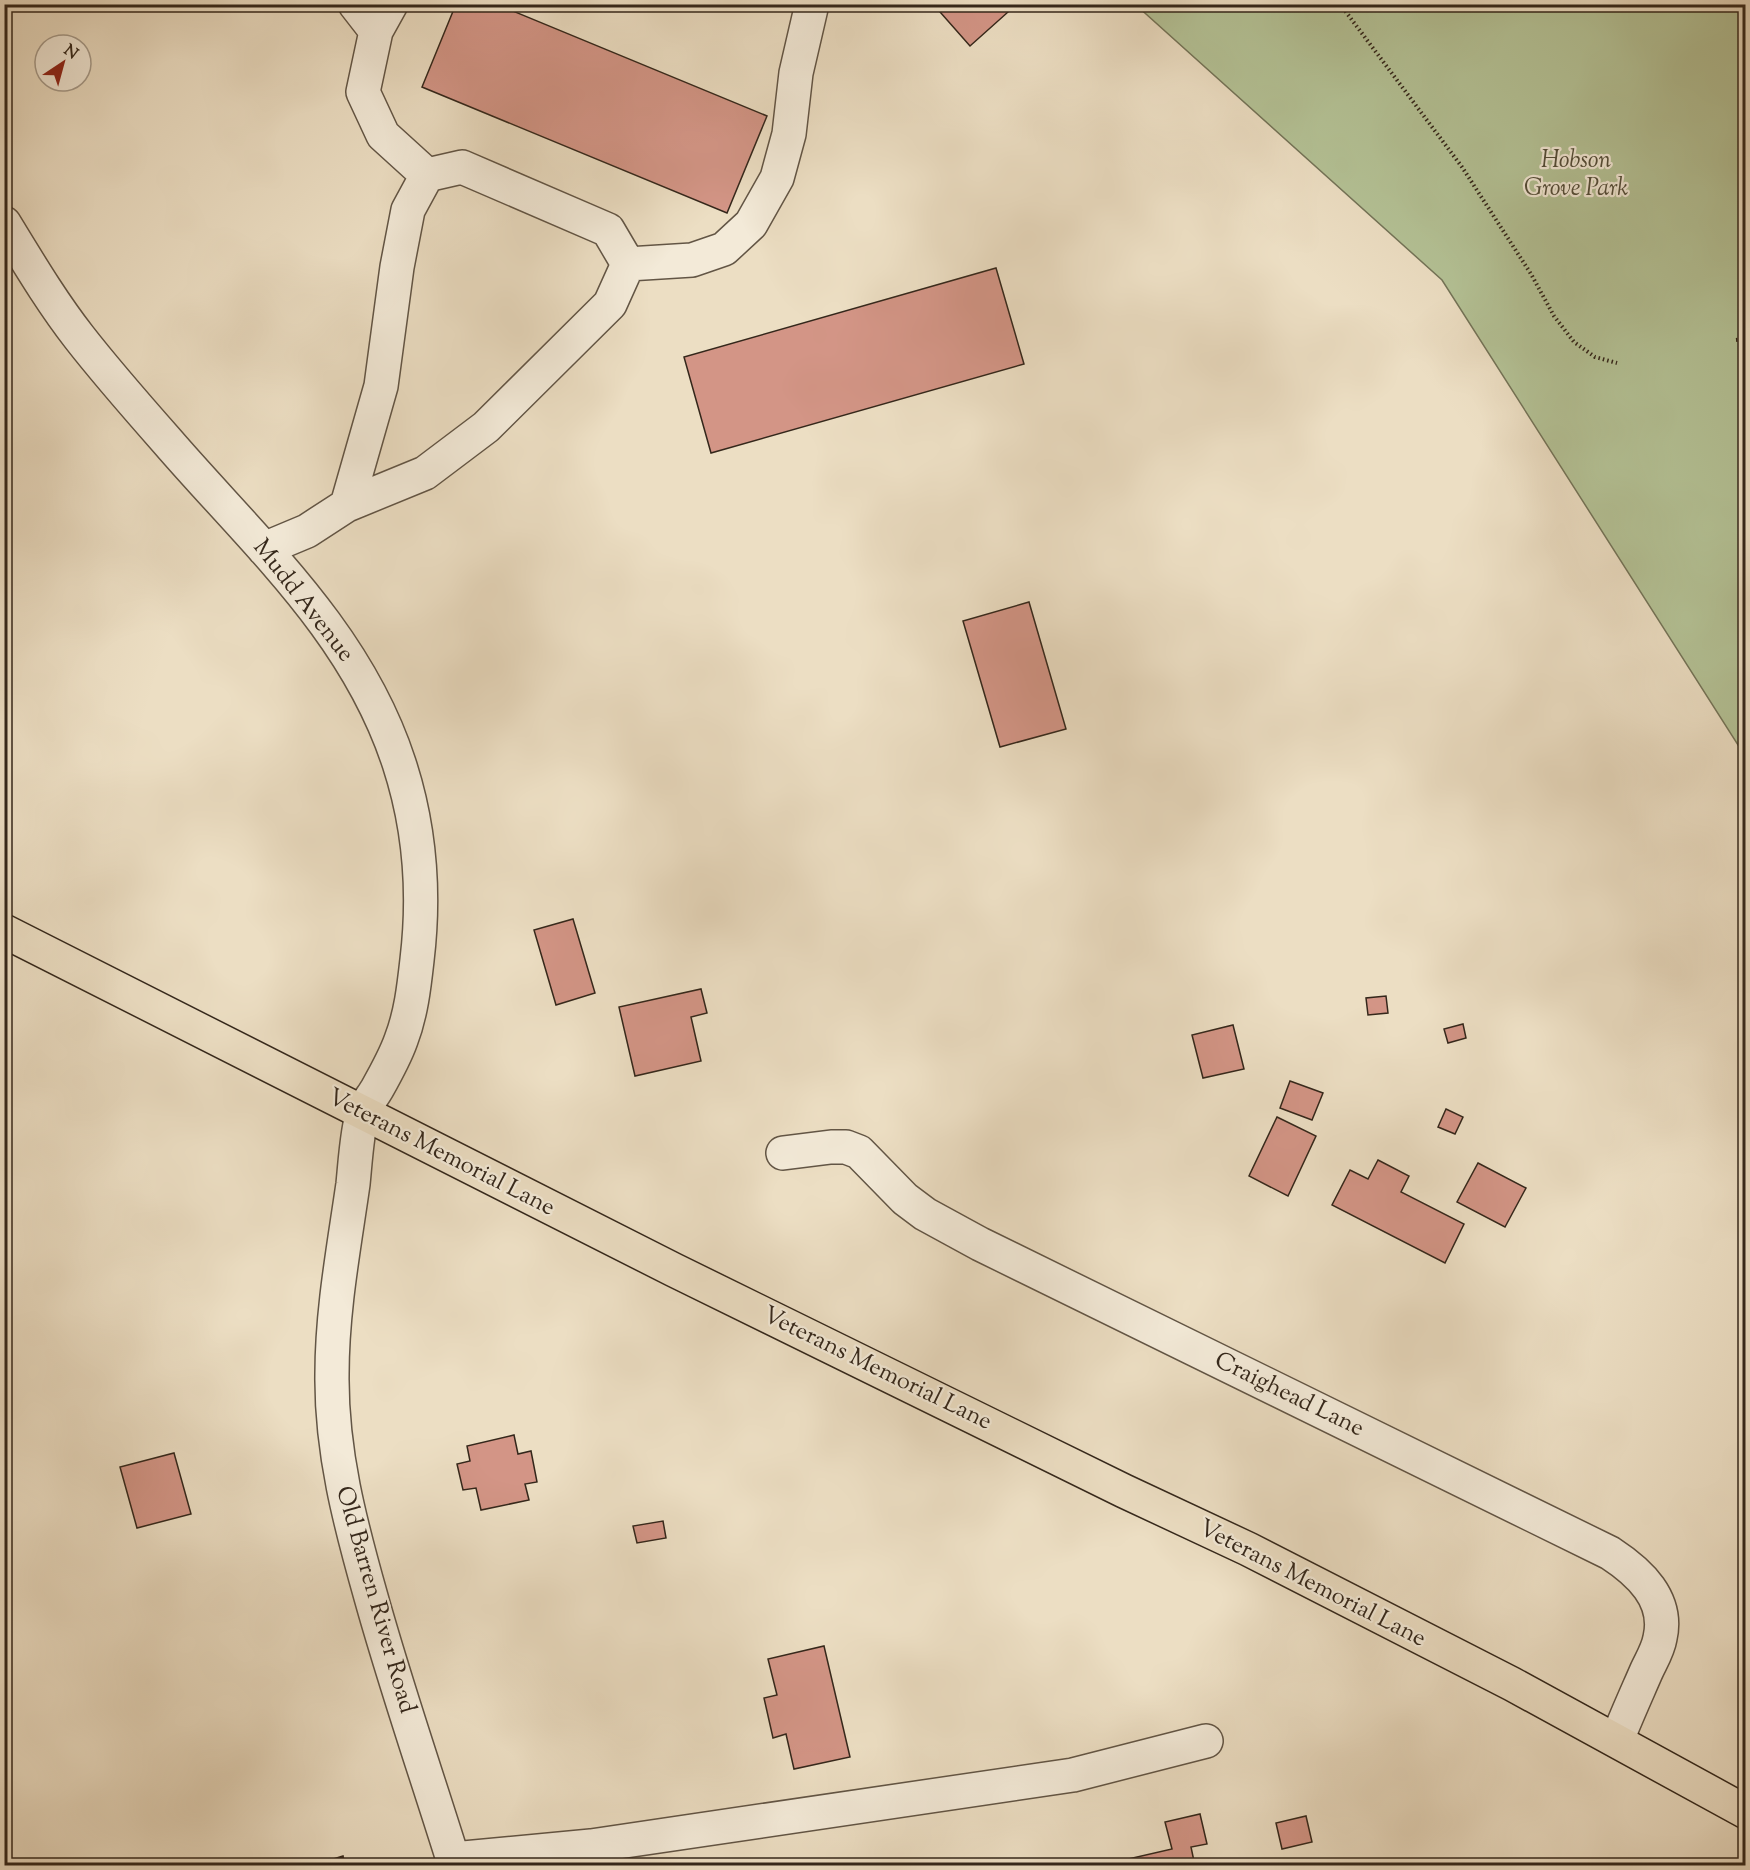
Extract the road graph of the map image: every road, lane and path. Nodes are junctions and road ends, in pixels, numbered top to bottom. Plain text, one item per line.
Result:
1 (355, 4) edge
2 (812, 4) edge
3 (1340, 4) edge
4 (383, 18) edge
5 (427, 175) junction
6 (4, 223) edge
7 (628, 264) junction
8 (1746, 339) edge
9 (1736, 340) dead end
10 (1617, 363) dead end
11 (347, 505) junction
12 (264, 549) junction
13 (4, 932) edge
14 (363, 1113) junction
15 (783, 1153) dead end
16 (1617, 1740) junction
17 (1206, 1741) dead end
18 (1746, 1812) edge
19 (454, 1862) edge

1 - 4 street
2 - 7 street
3 - 10 path
4 - 5 street
5 - 7 street
5 - 11 street
6 - 12 street, Mudd Avenue
7 - 11 street
8 - 9 path
11 - 12 street
12 - 14 street, Mudd Avenue
13 - 14 main road, Veterans Memorial Lane
14 - 16 main road, Veterans Memorial Lane
14 - 19 street, Old Barren River Road
15 - 16 street, Craighead Lane
16 - 18 main road, Veterans Memorial Lane
17 - 19 street

